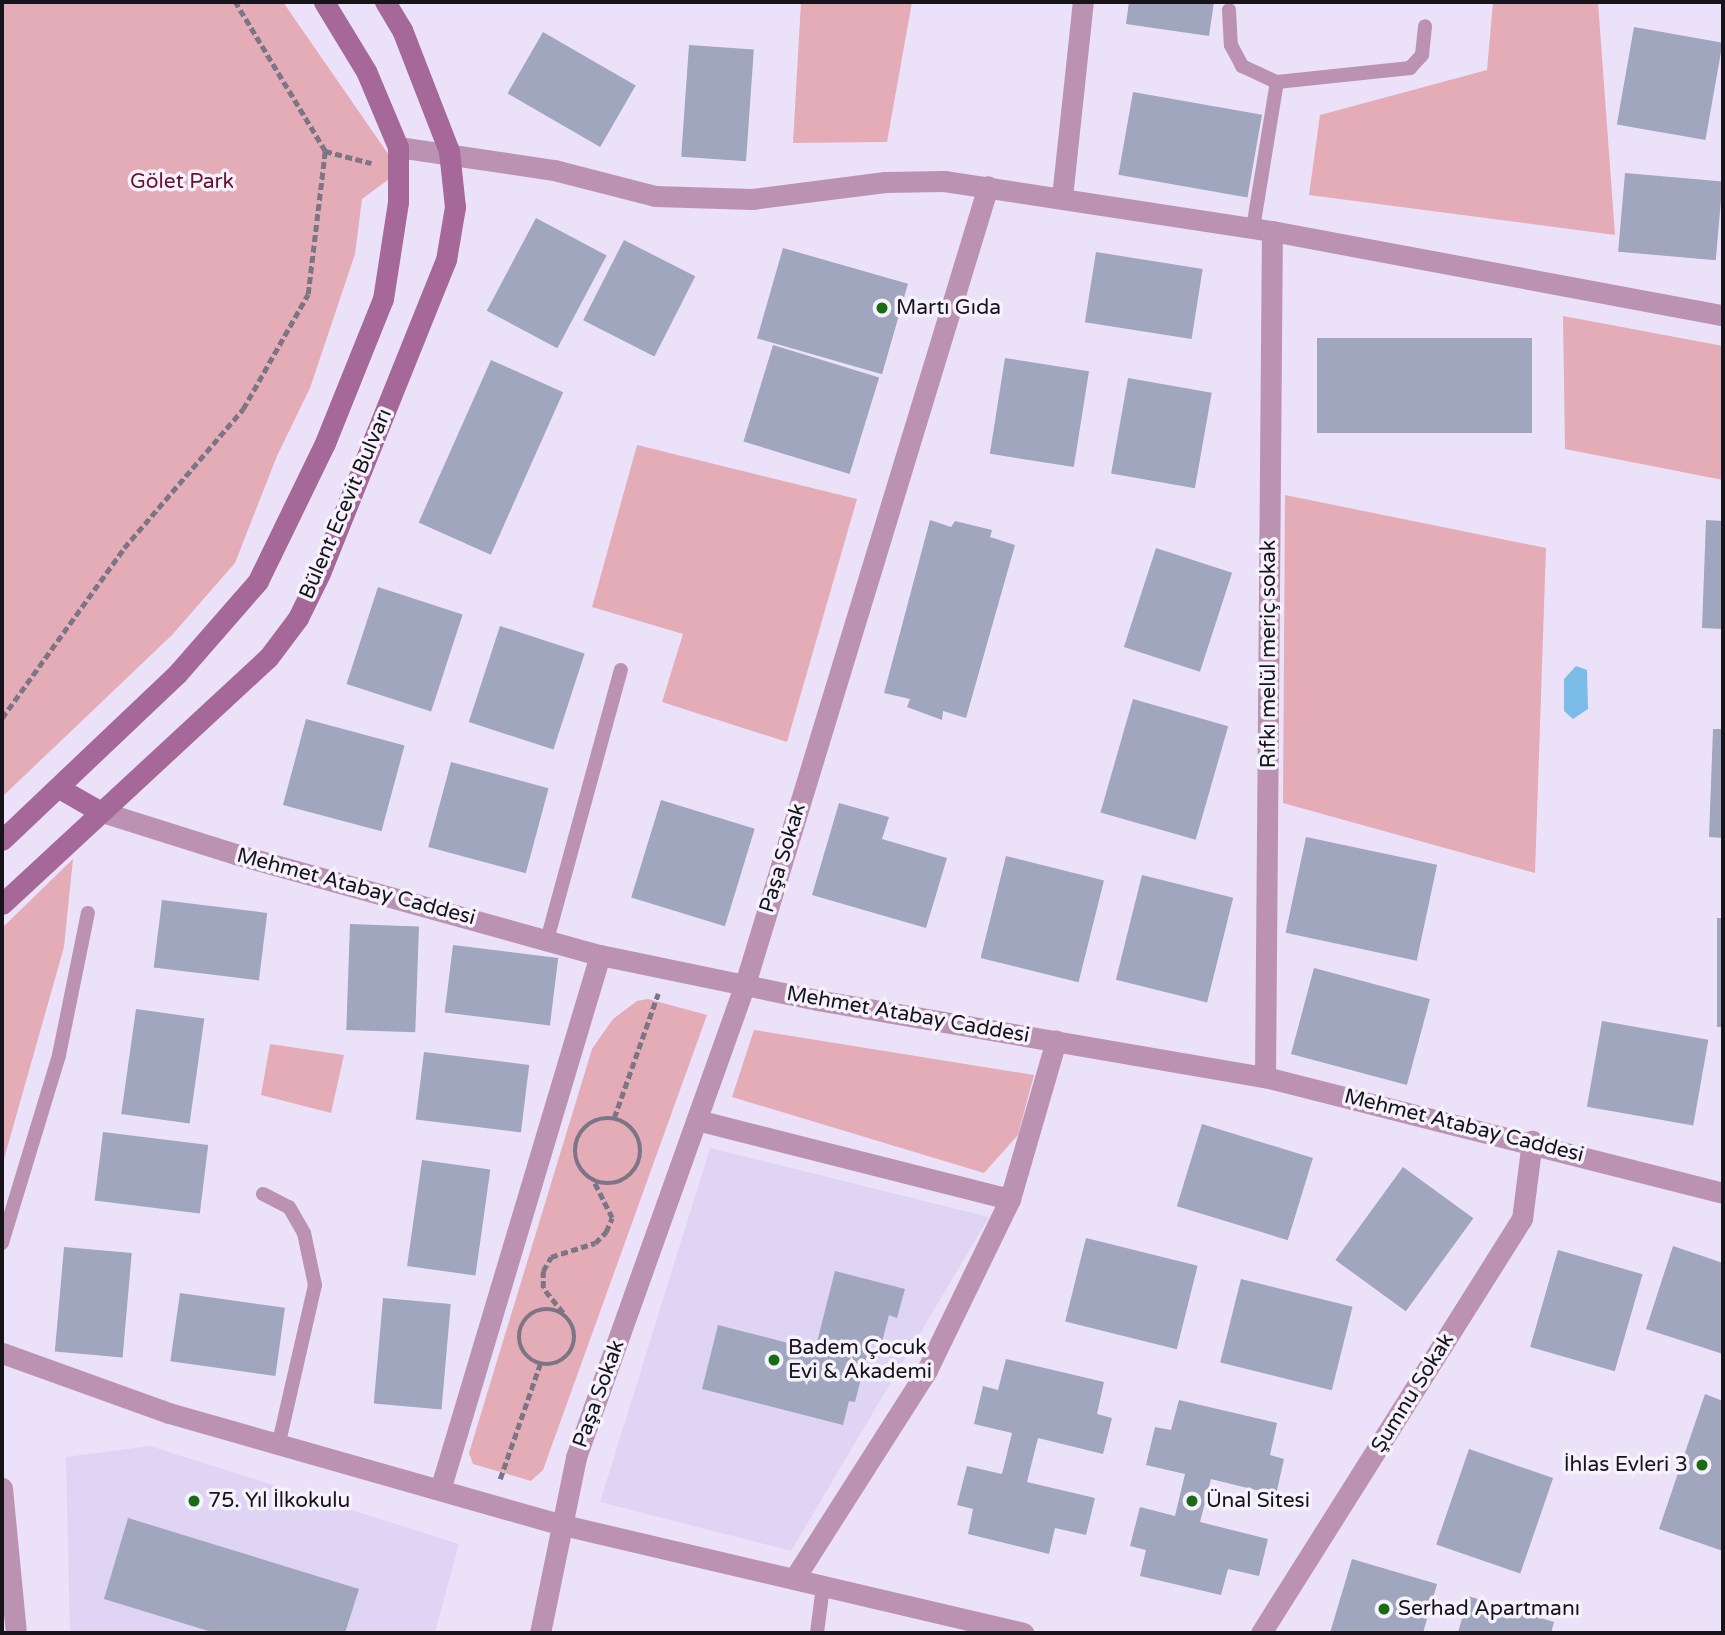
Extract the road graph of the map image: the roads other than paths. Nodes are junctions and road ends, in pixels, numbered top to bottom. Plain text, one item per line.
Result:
1 (324, 2) edge
2 (385, 2) edge
3 (1083, 2) edge
4 (1229, 10) dead end
5 (1425, 26) dead end
6 (1277, 82) junction
7 (398, 147) junction
8 (449, 151) junction
9 (988, 186) junction
10 (1062, 197) junction
11 (1263, 230) junction
12 (1723, 315) edge
13 (621, 670) dead end
14 (59, 788) junction
15 (99, 811) junction
16 (2, 840) edge
17 (2, 904) edge
18 (88, 913) dead end
19 (547, 940) junction
20 (600, 955) junction
21 (745, 984) junction
22 (1056, 1041) junction
23 (1265, 1077) junction
24 (697, 1120) junction
25 (1532, 1141) junction
26 (1723, 1193) edge
27 (263, 1194) dead end
28 (1010, 1199) junction
29 (2, 1243) edge
30 (2, 1353) edge
31 (279, 1442) junction
32 (2, 1488) edge
33 (440, 1490) junction
34 (559, 1524) junction
35 (794, 1579) junction
36 (823, 1586) junction
37 (16, 1633) edge
38 (540, 1633) edge
39 (817, 1633) edge
40 (1023, 1633) edge
41 (1261, 1633) edge

1 - 7 main road, Bülent Ecevit Bulvarı
2 - 8 main road, Bülent Ecevit Bulvarı
3 - 10 street
4 - 6 lane
5 - 6 lane
6 - 11 lane
7 - 8 street
7 - 14 main road, Bülent Ecevit Bulvarı
8 - 9 street
8 - 15 main road, Bülent Ecevit Bulvarı
9 - 10 street
9 - 21 street, Paşa Sokak
10 - 11 street
11 - 12 street
11 - 23 street, Rıfkı melül meriç sokak
13 - 19 lane
14 - 15 main road
14 - 16 main road, Bülent Ecevit Bulvarı
15 - 17 main road, Bülent Ecevit Bulvarı
15 - 19 street, Mehmet Atabay Caddesi
18 - 29 lane
19 - 20 street, Mehmet Atabay Caddesi
20 - 21 street, Mehmet Atabay Caddesi
20 - 33 street
21 - 22 street, Mehmet Atabay Caddesi
21 - 24 street, Paşa Sokak
22 - 23 street, Mehmet Atabay Caddesi
22 - 28 street
23 - 25 street, Mehmet Atabay Caddesi
24 - 28 street
24 - 34 street, Paşa Sokak
25 - 26 street, Mehmet Atabay Caddesi
25 - 41 street, Şumnu Sokak
27 - 31 lane
28 - 35 street
30 - 31 street
31 - 33 street
32 - 37 street
33 - 34 street
34 - 35 street
34 - 38 street, Paşa Sokak
35 - 36 street
36 - 39 lane
36 - 40 street

